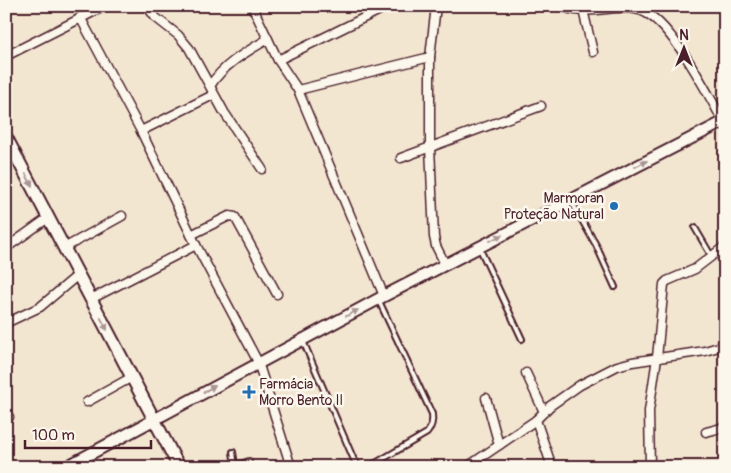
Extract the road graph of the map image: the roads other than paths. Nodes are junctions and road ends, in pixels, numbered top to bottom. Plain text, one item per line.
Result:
1 (105, 6) edge
2 (147, 6) edge
3 (252, 6) edge
4 (388, 6) edge
5 (436, 6) edge
6 (563, 6) edge
7 (645, 9) edge
8 (582, 10) junction
9 (80, 17) junction
10 (268, 39) junction
11 (593, 52) dead end
12 (6, 56) edge
13 (430, 57) junction
14 (278, 60) junction
15 (210, 86) junction
16 (298, 90) junction
17 (214, 95) junction
18 (541, 106) dead end
19 (724, 123) edge
20 (141, 131) junction
21 (6, 137) edge
22 (430, 148) junction
23 (401, 158) dead end
24 (262, 170) dead end
25 (571, 201) junction
26 (122, 216) dead end
27 (48, 218) junction
28 (694, 228) dead end
29 (191, 235) junction
30 (196, 245) junction
31 (479, 246) junction
32 (725, 246) edge
33 (6, 248) edge
34 (64, 248) junction
35 (712, 257) junction
36 (444, 264) junction
37 (78, 275) junction
38 (615, 287) dead end
39 (277, 294) dead end
40 (381, 298) junction
41 (91, 299) junction
42 (6, 323) edge
43 (302, 339) junction
44 (522, 339) dead end
45 (725, 345) edge
46 (657, 358) junction
47 (258, 362) junction
48 (526, 373) dead end
49 (132, 377) junction
50 (486, 398) dead end
51 (87, 402) dead end
52 (544, 412) junction
53 (154, 420) junction
54 (536, 420) junction
55 (725, 426) edge
56 (706, 432) dead end
57 (499, 445) junction
58 (232, 452) dead end
59 (249, 461) dead end
60 (233, 466) edge
61 (470, 466) edge
62 (66, 467) edge
63 (179, 467) edge
64 (291, 467) edge
65 (360, 467) edge
66 (369, 467) edge
67 (552, 467) edge
68 (650, 467) edge

1 - 9 street
2 - 15 street
3 - 10 street
4 - 14 street
5 - 13 street
6 - 8 street
7 - 8 street
7 - 19 street
8 - 11 street
9 - 12 street
9 - 20 street
10 - 14 street
10 - 15 street
13 - 16 street
13 - 22 street
14 - 16 street
15 - 17 street
16 - 40 street
17 - 20 street
17 - 24 street
18 - 22 street
25 -> 19 street
20 - 29 street
21 -> 27 main road
22 - 23 street
22 - 36 street
31 -> 25 street
25 - 38 lane
26 - 34 street
27 - 33 street
27 - 34 main road
28 - 35 lane
29 - 30 street
29 - 39 street
30 - 41 street
30 - 47 street
31 - 36 street
31 - 44 lane
32 - 35 street
34 - 37 main road
35 - 46 street
36 - 40 street
37 - 41 main road
37 - 42 street
43 -> 40 street
40 - 66 lane
41 -> 49 main road
43 - 47 street
43 - 65 lane
45 - 46 street
46 - 52 street
46 - 68 street
53 -> 47 street
47 - 64 street
48 - 52 street
49 - 51 street
49 - 53 main road
50 - 57 street
52 - 54 street
53 - 62 street
53 - 63 main road
54 - 57 street
54 - 67 street
55 - 56 street
57 - 61 street
58 - 60 lane
59 - 60 lane

